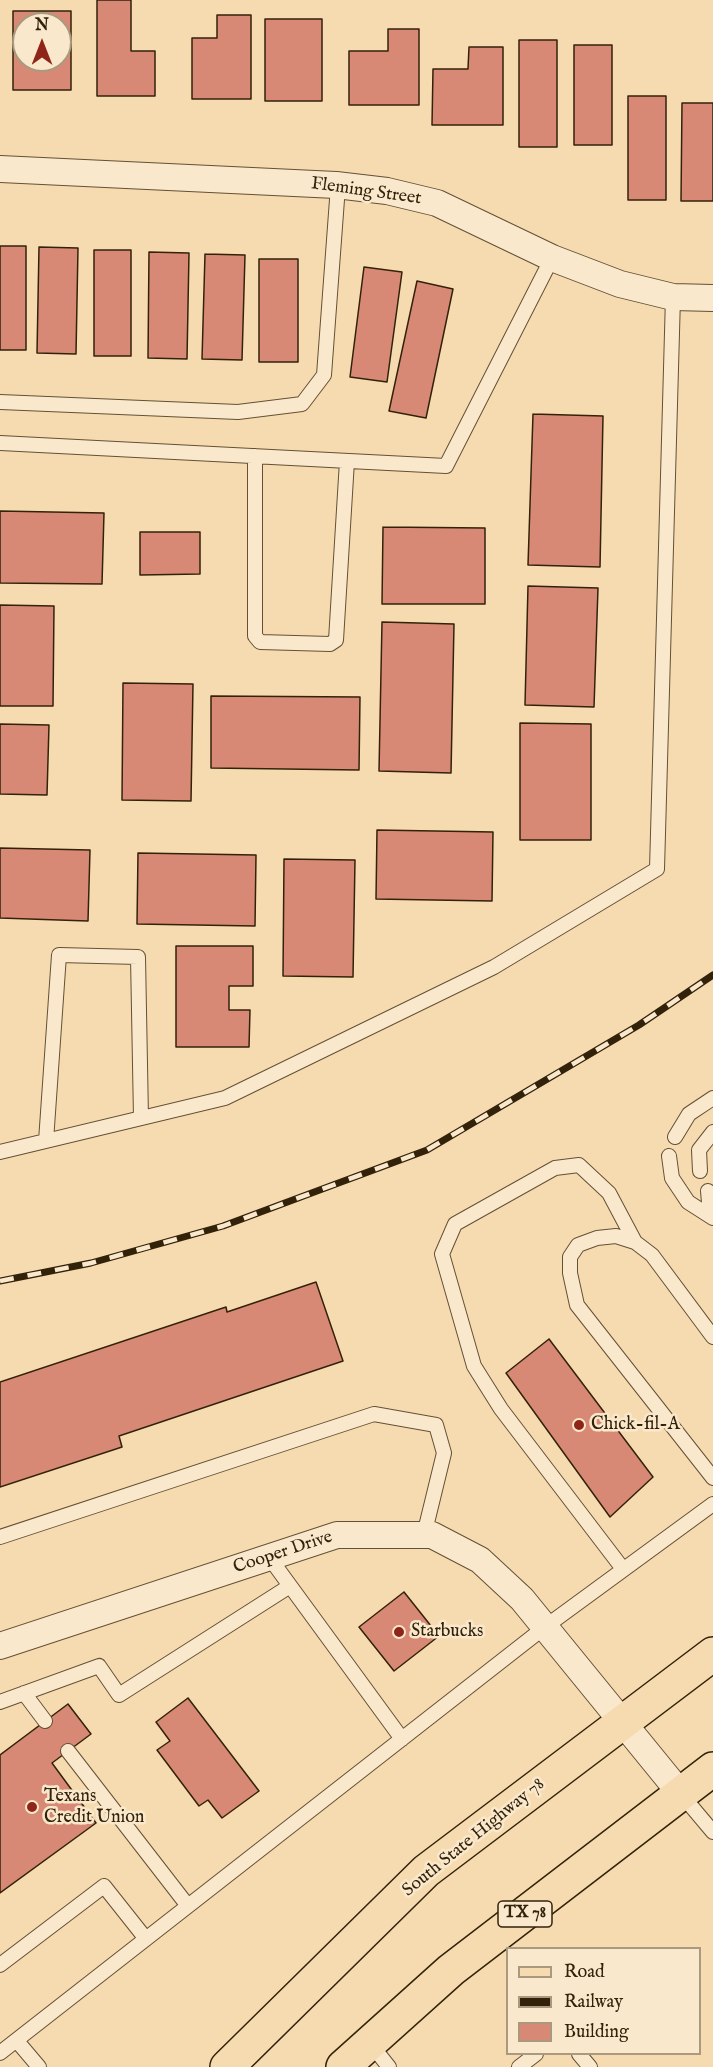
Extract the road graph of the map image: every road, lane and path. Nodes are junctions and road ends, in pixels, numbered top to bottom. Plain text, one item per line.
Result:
1 (0, 169) edge
2 (338, 186) junction
3 (552, 258) junction
4 (673, 297) junction
5 (713, 298) edge
6 (0, 402) edge
7 (0, 443) edge
8 (255, 456) junction
9 (347, 461) junction
10 (713, 1098) edge
11 (141, 1118) junction
12 (713, 1132) edge
13 (675, 1137) dead end
14 (46, 1141) junction
15 (0, 1152) edge
16 (669, 1156) dead end
17 (700, 1171) dead end
18 (708, 1191) dead end
19 (711, 1216) edge
20 (635, 1242) junction
21 (713, 1337) edge
22 (713, 1478) edge
23 (713, 1504) edge
24 (424, 1535) junction
25 (0, 1537) edge
26 (269, 1557) junction
27 (623, 1569) junction
28 (290, 1586) junction
29 (545, 1627) junction
30 (0, 1646) edge
31 (713, 1654) edge
32 (24, 1693) junction
33 (0, 1702) edge
34 (45, 1721) dead end
35 (621, 1723) junction
36 (402, 1739) junction
37 (68, 1751) dead end
38 (713, 1769) edge
39 (681, 1794) junction
40 (713, 1832) edge
41 (188, 1906) junction
42 (146, 1940) junction
43 (0, 1965) edge
44 (16, 2041) junction
45 (0, 2053) edge
46 (380, 2055) edge
47 (535, 2055) edge
48 (580, 2055) edge
49 (39, 2067) edge
50 (227, 2067) edge
51 (343, 2067) edge
52 (519, 2067) edge
53 (590, 2067) edge

1 - 2 street, Fleming Street
2 - 3 street, Fleming Street
2 - 6 lane
3 - 4 street, Fleming Street
3 - 9 lane
4 - 5 street, Fleming Street
4 - 11 lane
7 - 8 lane
8 - 9 lane
8 - 9 lane
10 - 13 lane
11 - 14 lane
11 - 14 lane
12 - 17 lane
14 - 15 lane
16 - 19 lane
18 - 19 lane
20 - 21 lane
20 - 22 lane
20 - 27 lane
23 - 27 lane
24 - 25 lane
24 - 26 street, Cooper Drive
24 - 29 street, Cooper Drive
26 - 28 lane
26 - 30 street, Cooper Drive
27 - 29 lane
28 - 32 lane
28 - 36 lane
29 - 35 street, Cooper Drive
29 - 36 lane
31 - 35 main road, South State Highway 78
32 - 33 lane
32 - 34 lane
35 - 39 street, Cooper Drive
35 - 50 main road, South State Highway 78
36 - 41 lane
37 - 41 lane
38 - 39 main road, TX 78
39 - 40 lane
39 - 46 main road, TX 78
41 - 42 lane
42 - 43 lane
42 - 44 lane
44 - 45 lane
44 - 49 lane
46 - 51 main road, TX 78
47 - 52 lane
48 - 53 lane

